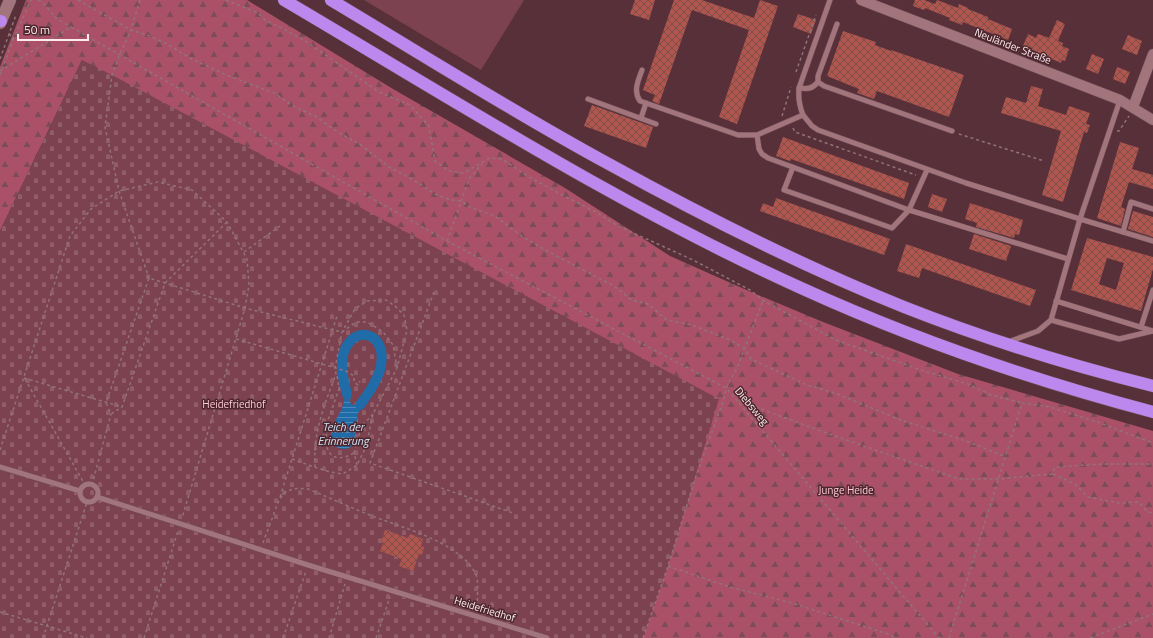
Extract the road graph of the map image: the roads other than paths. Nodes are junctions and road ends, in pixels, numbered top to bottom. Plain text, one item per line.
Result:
1 (10, 0) edge
2 (284, 0) edge
3 (331, 0) edge
4 (830, 0) edge
5 (861, 0) edge
6 (0, 22) edge
7 (837, 24) dead end
8 (1153, 54) edge
9 (642, 70) dead end
10 (818, 82) junction
11 (800, 88) junction
12 (588, 100) dead end
13 (1120, 100) junction
14 (646, 103) junction
15 (1133, 107) junction
16 (803, 114) junction
17 (641, 118) junction
18 (1153, 120) edge
19 (656, 124) dead end
20 (952, 131) road end
21 (757, 135) junction
22 (792, 167) junction
23 (927, 170) junction
24 (1153, 209) edge
25 (909, 210) junction
26 (1080, 220) junction
27 (1123, 232) junction
28 (1153, 241) edge
29 (1068, 259) junction
30 (1153, 290) edge
31 (1056, 301) junction
32 (1051, 320) junction
33 (1141, 327) junction
34 (1153, 331) edge
35 (1005, 343) junction
36 (1153, 386) edge
37 (1153, 412) edge
38 (0, 467) edge
39 (80, 491) junction
40 (97, 498) junction
41 (546, 638) edge

1 - 6 main road
2 - 37 highway
3 - 35 highway
4 - 11 lane
5 - 13 street, Neuländer Straße
7 - 10 lane
8 - 15 street
9 - 14 lane
10 - 11 lane
10 - 20 lane
11 - 16 lane
12 - 17 lane
13 - 15 street, Neuländer Straße
13 - 26 lane
14 - 17 lane
14 - 21 lane
15 - 18 street, Neuländer Straße
16 - 21 lane
16 - 23 lane
17 - 19 lane
21 - 22 lane
22 - 25 lane
22 - 25 lane
23 - 25 lane
23 - 26 lane
24 - 27 lane
25 - 29 lane
26 - 27 lane
26 - 29 lane
27 - 28 lane
29 - 31 lane
30 - 33 lane
31 - 32 lane
31 - 33 lane
32 - 34 lane
32 - 35 lane
33 - 34 lane
35 - 36 highway
38 - 39 lane
39 - 40 lane
39 - 40 lane
40 - 41 lane, Heidefriedhof

